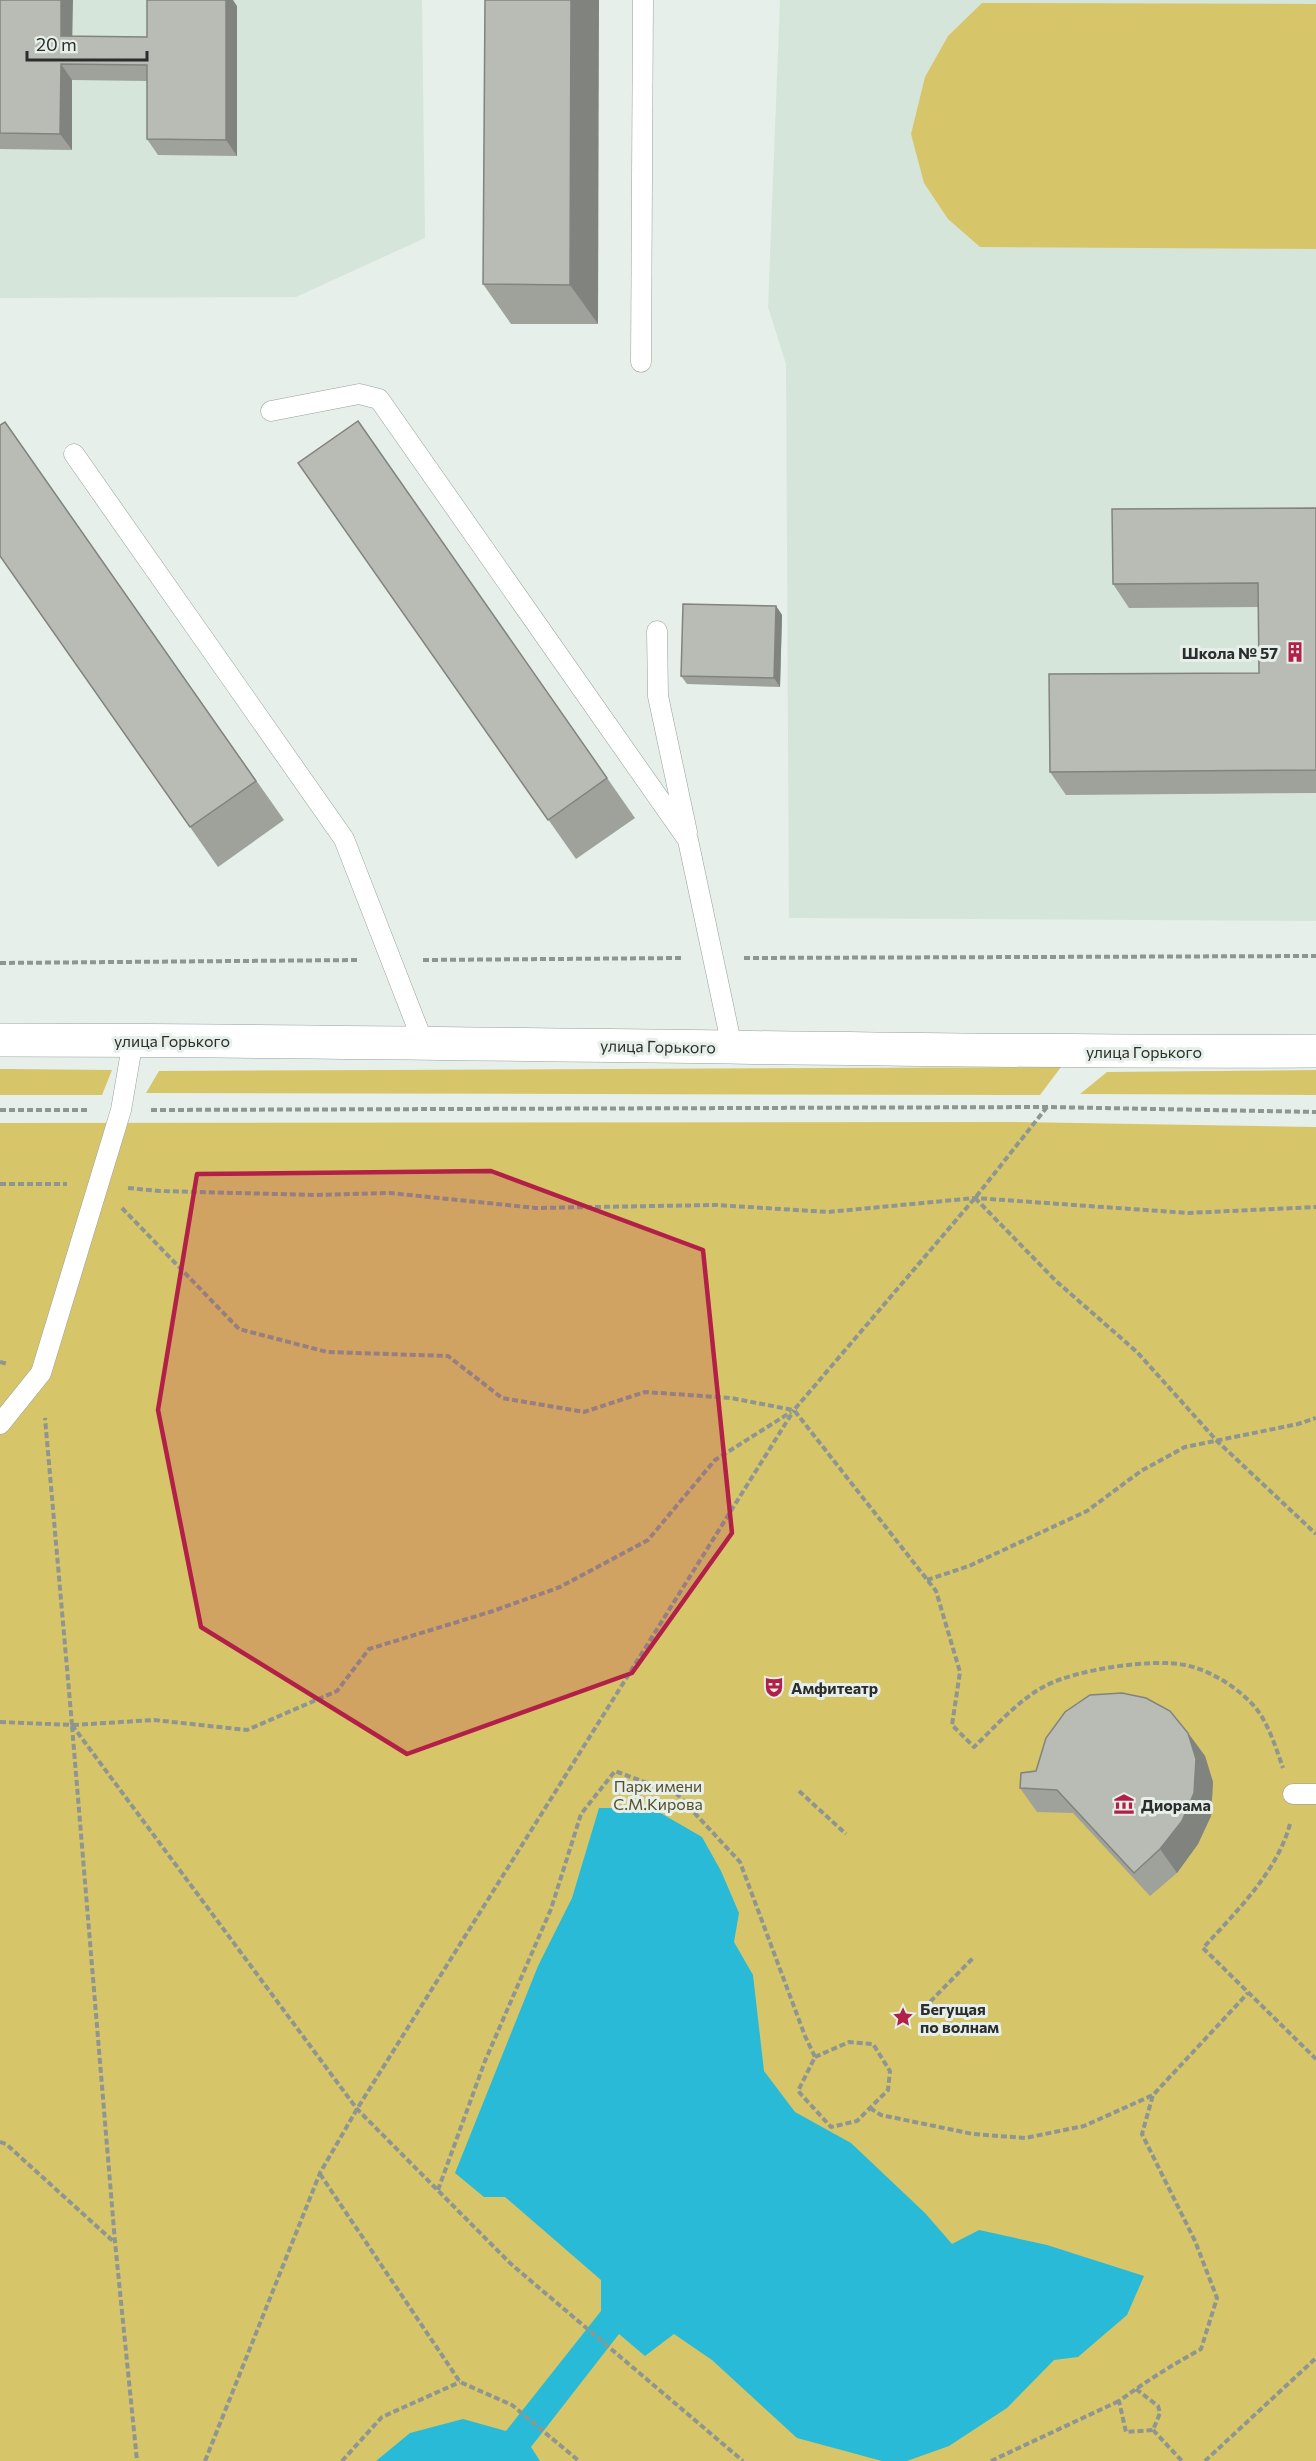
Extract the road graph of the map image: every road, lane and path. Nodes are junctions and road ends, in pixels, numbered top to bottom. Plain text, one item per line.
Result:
1 (643, 0) edge
2 (641, 362) dead end
3 (271, 411) dead end
4 (74, 454) dead end
5 (657, 631) dead end
6 (688, 840) junction
7 (1316, 956) edge
8 (842, 957) dead end
9 (0, 1040) edge
10 (133, 1040) junction
11 (423, 1042) junction
12 (732, 1047) junction
13 (1316, 1051) edge
14 (1047, 1107) junction
15 (0, 1110) edge
16 (121, 1110) junction
17 (1316, 1112) edge
18 (0, 1184) edge
19 (99, 1184) junction
20 (975, 1198) junction
21 (1316, 1207) edge
22 (41, 1373) junction
23 (794, 1410) junction
24 (1316, 1418) edge
25 (0, 1424) edge
26 (1217, 1441) junction
27 (1316, 1534) edge
28 (927, 1580) junction
29 (0, 1722) edge
30 (72, 1725) junction
31 (799, 1791) dead end
32 (1293, 1794) junction
33 (1316, 1794) edge
34 (846, 1834) dead end
35 (974, 1957) dead end
36 (1248, 1993) junction
37 (924, 2007) dead end
38 (815, 2057) junction
39 (1316, 2059) edge
40 (1153, 2095) junction
41 (870, 2108) junction
42 (357, 2109) junction
43 (0, 2142) edge
44 (320, 2173) junction
45 (438, 2190) junction
46 (115, 2242) junction
47 (1316, 2358) edge
48 (460, 2382) junction
49 (1136, 2389) junction
50 (1119, 2401) junction
51 (1153, 2430) junction
52 (137, 2461) edge
53 (205, 2461) edge
54 (342, 2461) edge
55 (579, 2461) edge
56 (744, 2461) edge
57 (991, 2461) edge
58 (1182, 2461) edge
59 (1205, 2461) edge

1 - 2 lane
3 - 6 lane
4 - 11 lane
5 - 6 lane
6 - 12 lane
7 - 8 path
9 - 10 street, улица Горького
10 - 11 street, улица Горького
10 - 16 lane
11 - 12 street, улица Горького
12 - 13 street, улица Горького
14 - 16 path
14 - 17 path
14 - 20 path
15 - 16 path
16 - 19 lane
18 - 19 path
19 - 20 path
19 - 22 lane
19 - 23 path
20 - 21 path
20 - 23 path
20 - 26 path
22 - 25 lane
22 - 30 path
23 - 28 path
23 - 30 path
23 - 42 path
24 - 26 path
26 - 27 path
26 - 28 path
28 - 32 path
29 - 30 path
30 - 42 path
30 - 46 path
31 - 34 path
32 - 33 lane
32 - 36 path
35 - 37 path
36 - 39 path
36 - 40 path
38 - 41 path
38 - 41 path
38 - 45 path
40 - 41 path
40 - 49 path
42 - 44 path
42 - 45 path
43 - 46 path
44 - 48 path
44 - 53 path
45 - 56 path
46 - 52 path
47 - 59 path
48 - 54 path
48 - 55 path
49 - 50 path
49 - 51 path
50 - 51 path
50 - 57 path
51 - 58 path

